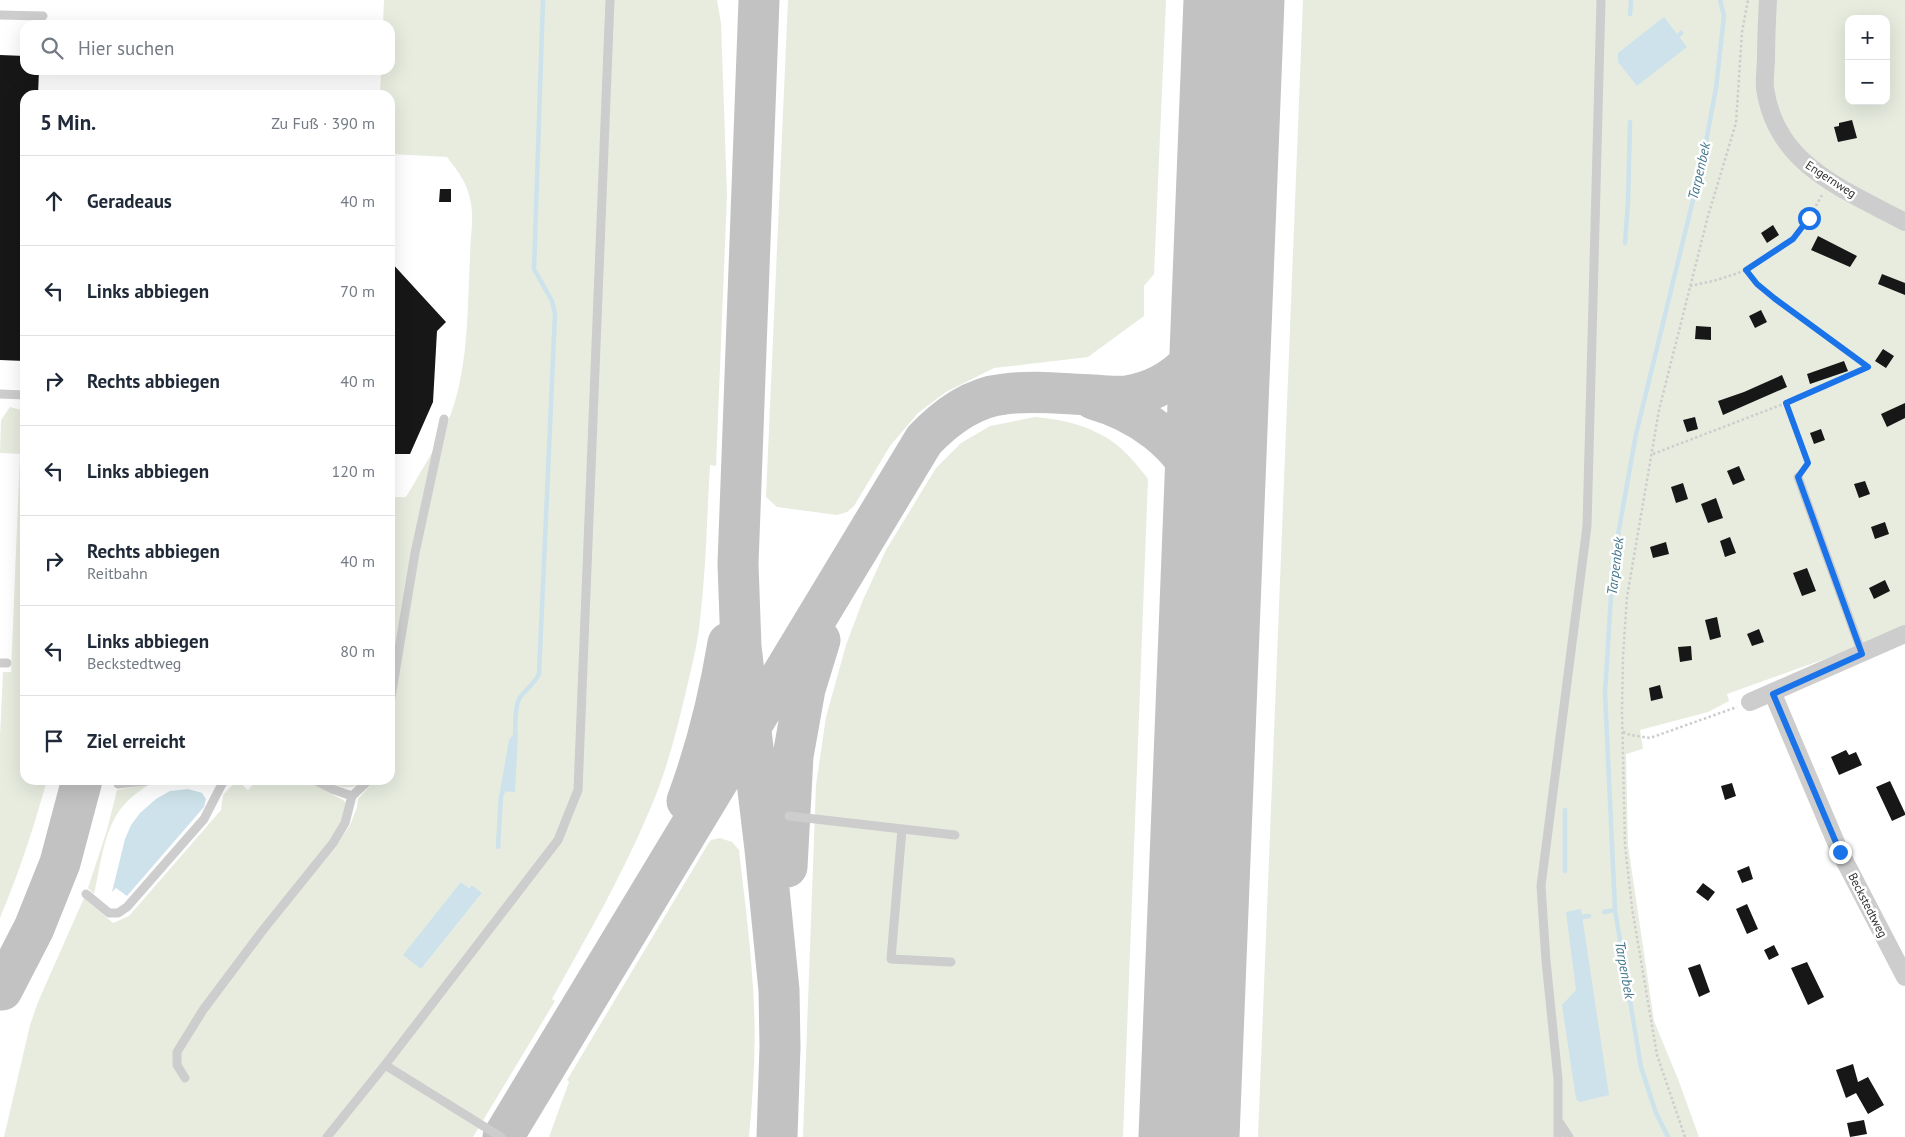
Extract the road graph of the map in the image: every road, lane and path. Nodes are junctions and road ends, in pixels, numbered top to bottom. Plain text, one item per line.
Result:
1 (610, 0) edge
2 (1601, 0) edge
3 (1748, 0) edge
4 (1768, 0) edge
5 (0, 15) edge
6 (44, 16) dead end
7 (1830, 181) junction
8 (1905, 222) edge
9 (1746, 270) junction
10 (1690, 286) junction
11 (0, 394) edge
12 (20, 395) edge
13 (1786, 403) junction
14 (444, 419) dead end
15 (1652, 454) junction
16 (1798, 477) joint
17 (1905, 634) edge
18 (1862, 654) junction
19 (395, 673) edge
20 (1773, 694) junction
21 (1750, 702) joint
22 (1623, 732) junction
23 (221, 785) edge
24 (324, 785) edge
25 (364, 785) edge
26 (352, 796) junction
27 (789, 816) dead end
28 (902, 829) junction
29 (955, 835) dead end
30 (86, 894) dead end
31 (951, 962) dead end
32 (1905, 977) edge
33 (385, 1065) junction
34 (185, 1078) dead end
35 (1559, 1122) junction
36 (327, 1137) edge
37 (501, 1137) edge
38 (1558, 1137) edge
39 (1569, 1137) edge
40 (1686, 1137) edge

1 - 33 lane
2 - 35 lane
3 - 10 path
4 - 7 street, Engernweg
5 - 6 lane
7 - 8 street, Engernweg
7 - 9 path
9 - 10 path
9 - 13 path
10 - 15 path
11 - 12 lane
13 - 15 path
13 - 16 path
14 - 19 lane
15 - 22 path
16 - 18 lane
17 - 18 street
18 - 20 street
20 - 21 street
20 - 32 street, Beckstedtweg
21 - 22 path
22 - 40 path
23 - 30 lane
24 - 26 lane
25 - 26 lane
26 - 34 lane
27 - 28 lane
28 - 29 lane
28 - 31 lane
33 - 36 lane
33 - 37 lane
35 - 38 lane
35 - 39 lane

